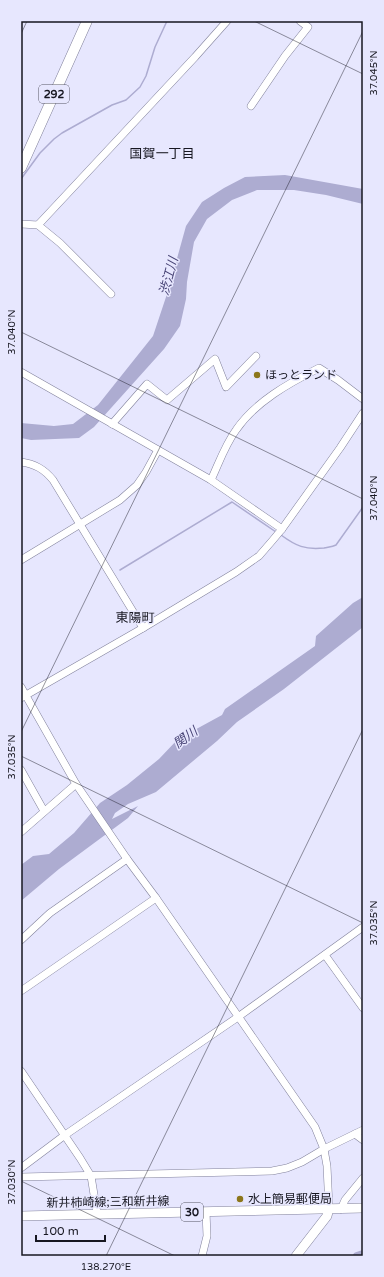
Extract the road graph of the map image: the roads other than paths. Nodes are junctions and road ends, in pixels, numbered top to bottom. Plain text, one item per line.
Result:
1 (86, 21) edge
2 (227, 21) edge
3 (300, 21) edge
4 (251, 106) dead end
5 (21, 168) edge
6 (21, 224) edge
7 (38, 225) junction
8 (111, 294) dead end
9 (256, 356) dead end
10 (21, 372) edge
11 (363, 399) edge
12 (363, 413) edge
13 (109, 422) junction
14 (158, 450) junction
15 (21, 462) edge
16 (211, 480) junction
17 (81, 524) junction
18 (282, 529) junction
19 (21, 560) edge
20 (143, 628) junction
21 (21, 687) edge
22 (23, 696) edge
23 (21, 770) edge
24 (23, 780) edge
25 (77, 785) junction
26 (44, 811) junction
27 (21, 832) edge
28 (127, 859) junction
29 (156, 898) junction
30 (363, 927) edge
31 (21, 940) edge
32 (324, 955) junction
33 (21, 991) edge
34 (363, 1008) edge
35 (238, 1017) junction
36 (21, 1071) edge
37 (363, 1130) edge
38 (355, 1134) junction
39 (64, 1135) junction
40 (363, 1140) edge
41 (324, 1149) junction
42 (21, 1168) edge
43 (91, 1176) junction
44 (21, 1177) edge
45 (363, 1178) edge
46 (329, 1208) junction
47 (341, 1208) junction
48 (363, 1208) edge
49 (206, 1212) junction
50 (96, 1213) junction
51 (21, 1216) edge
52 (202, 1256) edge
53 (296, 1256) edge

1 - 5 highway, 292
2 - 7 street
3 - 4 street
6 - 7 street
7 - 8 street
9 - 13 street
10 - 13 street
11 - 16 street
12 - 18 street
13 - 14 street
14 - 16 street
14 - 17 street
15 - 17 street
16 - 18 street
17 - 19 street
17 - 20 street
18 - 20 street
20 - 22 street
21 - 22 street
22 - 25 street
23 - 24 street
24 - 26 street
25 - 26 street
25 - 28 street
26 - 27 street
28 - 29 street
28 - 31 street
29 - 33 street
29 - 35 street
30 - 32 street
32 - 34 street
32 - 35 street
35 - 39 street
35 - 41 street
36 - 39 street
37 - 38 street
38 - 40 street
38 - 41 street
39 - 42 street
39 - 43 street
41 - 43 street
41 - 46 street
43 - 44 street
43 - 50 street
45 - 47 street
46 - 47 main road, 新井柿崎線;三和新井線 / 30
46 - 49 main road, 新井柿崎線;三和新井線 / 30
46 - 53 main road
47 - 48 main road, 新井柿崎線;三和新井線 / 30
49 - 50 main road, 新井柿崎線;三和新井線 / 30
49 - 52 street
50 - 51 main road, 新井柿崎線;三和新井線 / 30

